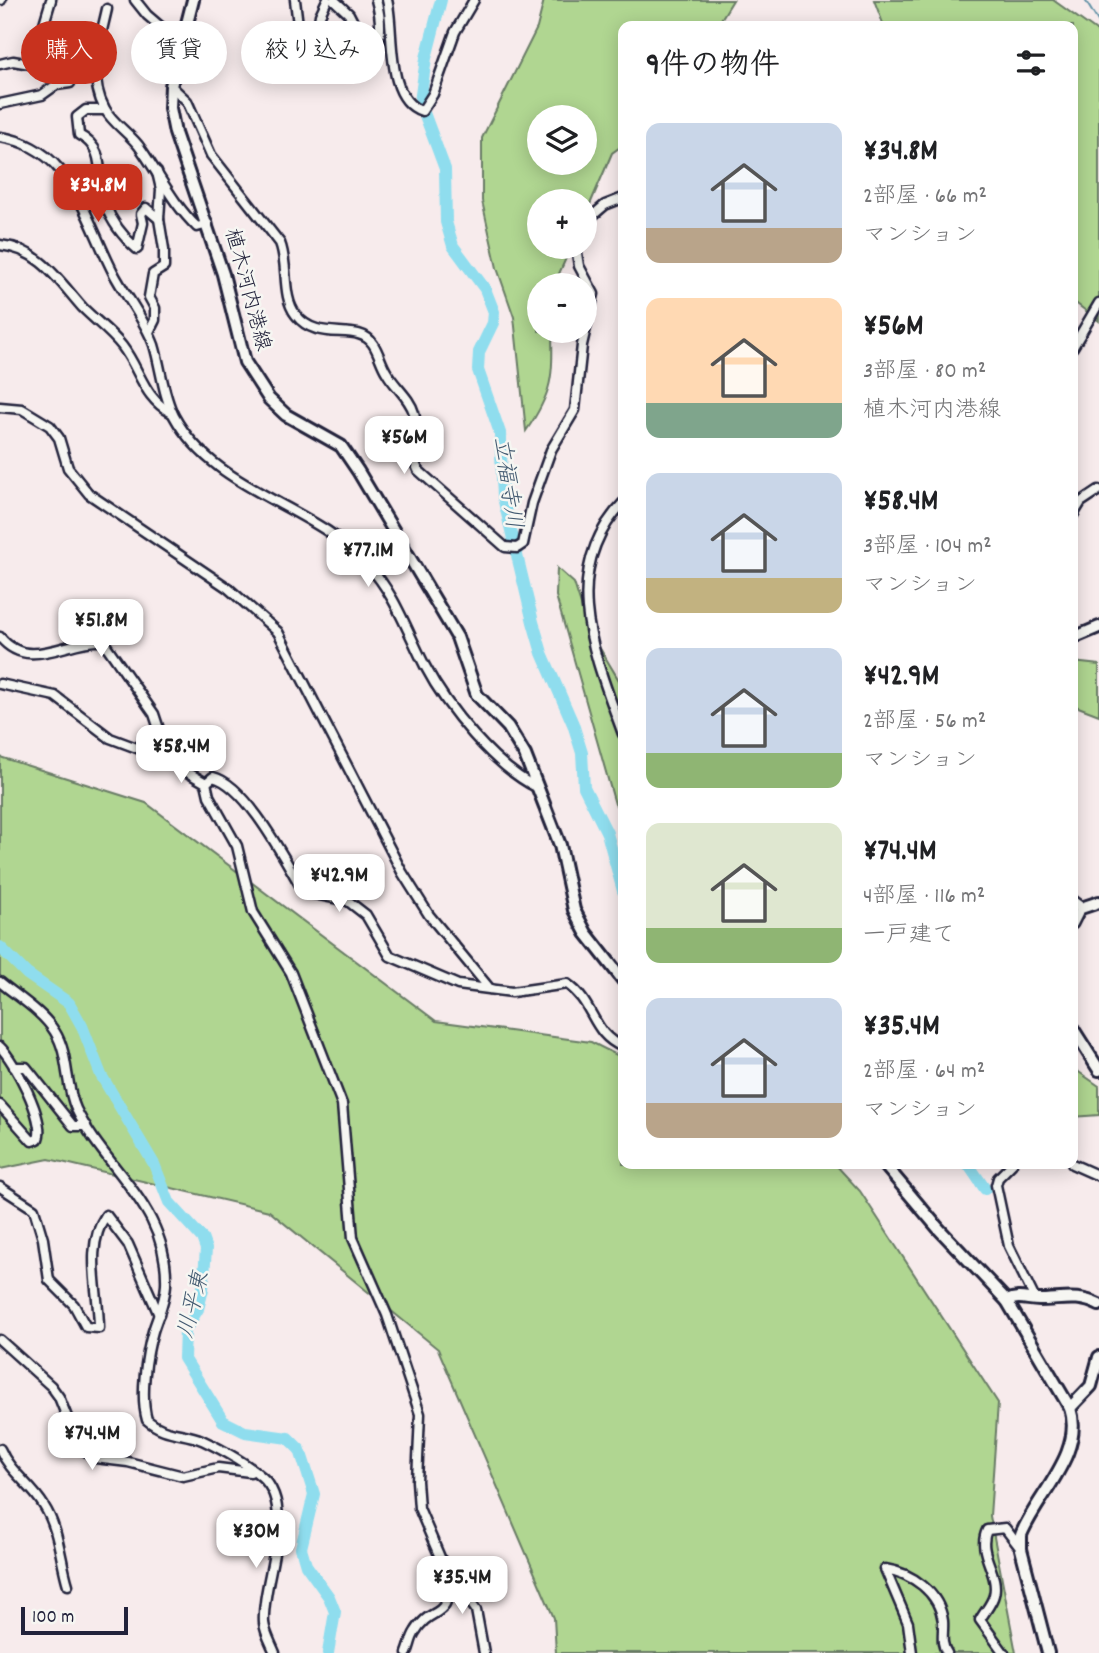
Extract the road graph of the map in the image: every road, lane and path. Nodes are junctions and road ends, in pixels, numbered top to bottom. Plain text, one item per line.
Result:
1 (51, 0) edge
2 (135, 0) edge
3 (193, 0) edge
4 (296, 0) edge
5 (327, 0) edge
6 (334, 0) edge
7 (376, 0) edge
8 (387, 0) edge
9 (474, 0) edge
10 (107, 9) dead end
11 (45, 21) edge
12 (104, 21) edge
13 (154, 21) edge
14 (188, 21) edge
15 (21, 62) edge
16 (0, 64) edge
17 (64, 84) edge
18 (96, 84) edge
19 (171, 86) joint
20 (0, 104) edge
21 (105, 110) junction
22 (0, 137) edge
23 (157, 172) junction
24 (618, 200) edge
25 (597, 212) edge
26 (159, 219) junction
27 (208, 224) junction
28 (0, 245) edge
29 (578, 259) edge
30 (1099, 303) edge
31 (149, 332) junction
32 (1078, 339) edge
33 (0, 407) edge
34 (172, 414) junction
35 (1099, 490) edge
36 (1078, 507) edge
37 (618, 510) edge
38 (1099, 627) edge
39 (1078, 636) edge
40 (0, 637) edge
41 (0, 684) edge
42 (618, 720) edge
43 (170, 762) junction
44 (206, 783) junction
45 (538, 788) junction
46 (1099, 902) edge
47 (1078, 905) edge
48 (618, 975) edge
49 (0, 982) edge
50 (490, 989) junction
51 (1078, 1037) edge
52 (618, 1045) edge
53 (0, 1047) edge
54 (14, 1067) junction
55 (1099, 1070) edge
56 (0, 1105) edge
57 (86, 1126) junction
58 (1078, 1167) edge
59 (888, 1169) edge
60 (1007, 1169) edge
61 (1099, 1176) edge
62 (0, 1187) edge
63 (1035, 1299) junction
64 (1007, 1301) junction
65 (1099, 1306) edge
66 (159, 1315) junction
67 (0, 1340) edge
68 (1099, 1357) edge
69 (1070, 1408) junction
70 (0, 1449) edge
71 (256, 1473) junction
72 (1021, 1549) junction
73 (450, 1575) junction
74 (68, 1586) dead end
75 (275, 1653) edge
76 (407, 1653) edge
77 (484, 1653) edge
78 (912, 1653) edge
79 (947, 1653) edge
80 (1004, 1653) edge
81 (1048, 1653) edge

1 - 11 street
2 - 13 street
3 - 14 main road, 植木河内港線
4 - 5 street
6 - 7 street
8 - 9 street
10 - 12 street
15 - 16 street
17 - 20 street
18 - 21 street
19 - 27 main road, 植木河内港線
19 - 29 street
21 - 23 street
21 - 26 street
22 - 31 street
23 - 26 street
23 - 27 street
24 - 25 street
26 - 31 street
27 - 45 main road, 植木河内港線
28 - 34 street
30 - 32 street
31 - 34 street
33 - 50 street
34 - 45 street
35 - 36 street
37 - 42 street
38 - 39 main road
40 - 43 street
41 - 43 street
43 - 44 street
44 - 50 street
44 - 73 street
45 - 48 main road, 植木河内港線
46 - 47 main road
49 - 57 street
50 - 52 street
51 - 55 main road
53 - 54 street
54 - 56 street
54 - 57 street
57 - 66 street
58 - 61 street
59 - 64 main road
60 - 63 street
62 - 66 street
63 - 64 main road
63 - 65 main road
64 - 69 main road
66 - 71 street
67 - 71 street
68 - 69 main road
69 - 72 main road
70 - 74 street
71 - 75 street
72 - 80 street
72 - 81 main road
73 - 76 street
73 - 77 street
78 - 79 street

